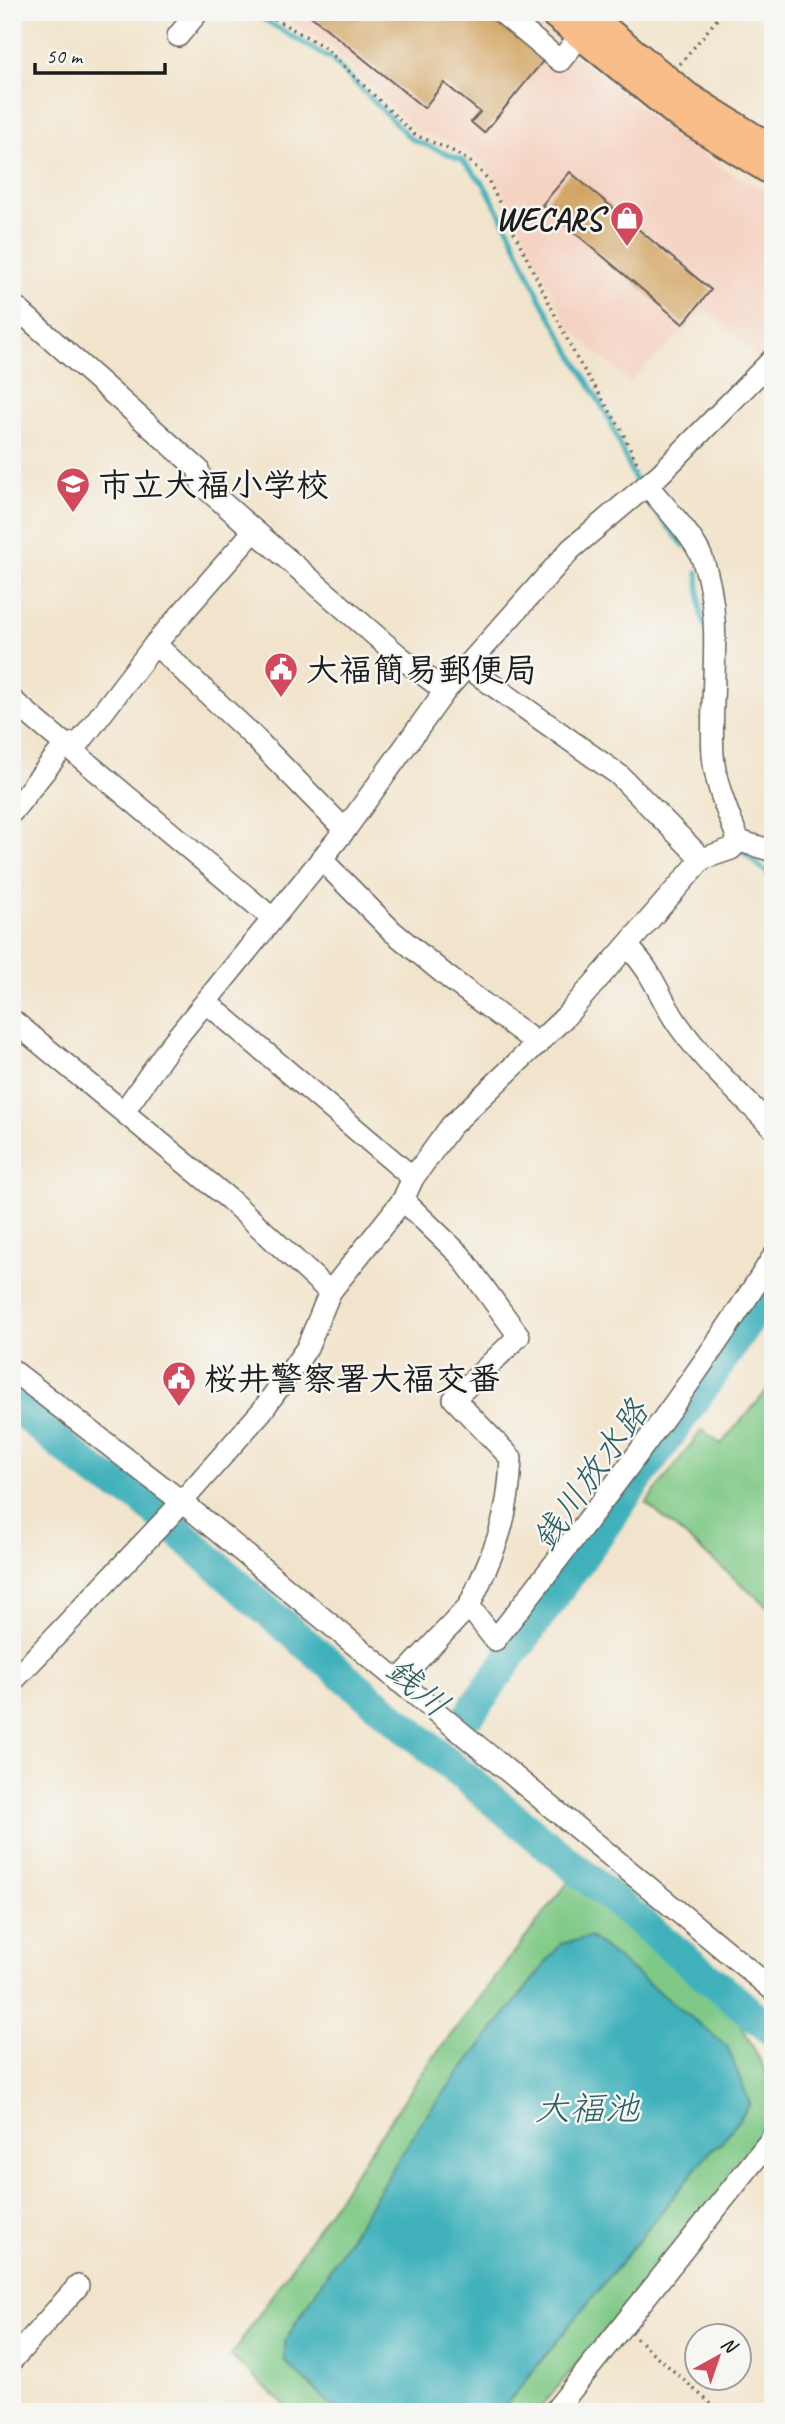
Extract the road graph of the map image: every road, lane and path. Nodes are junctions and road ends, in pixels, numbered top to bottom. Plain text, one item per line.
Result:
1 (198, 12) edge
2 (262, 12) edge
3 (501, 12) edge
4 (551, 12) edge
5 (723, 12) edge
6 (582, 24) edge
7 (178, 36) dead end
8 (677, 68) dead end
9 (773, 149) edge
10 (773, 173) edge
11 (12, 304) edge
12 (773, 359) edge
13 (643, 488) junction
14 (254, 531) junction
15 (155, 644) junction
16 (467, 667) junction
17 (445, 691) junction
18 (12, 700) edge
19 (65, 745) junction
20 (12, 812) edge
21 (345, 830) junction
22 (735, 845) junction
23 (773, 851) edge
24 (321, 859) junction
25 (702, 859) junction
26 (272, 918) junction
27 (627, 946) junction
28 (206, 1002) junction
29 (12, 1020) edge
30 (538, 1044) junction
31 (125, 1110) junction
32 (773, 1128) edge
33 (412, 1178) junction
34 (403, 1200) junction
35 (773, 1258) edge
36 (330, 1292) junction
37 (12, 1370) edge
38 (171, 1514) junction
39 (468, 1606) junction
40 (398, 1681) junction
41 (12, 1682) edge
42 (773, 1990) edge
43 (773, 2137) edge
44 (78, 2286) dead end
45 (624, 2328) junction
46 (12, 2360) edge
47 (554, 2412) edge
48 (720, 2412) edge

1 - 7 street
2 - 13 path
3 - 6 street
4 - 6 main road
5 - 8 path
6 - 9 main road
6 - 10 main road
11 - 14 street
12 - 13 street
13 - 16 street
13 - 22 street
14 - 15 street
14 - 17 street
15 - 19 street
15 - 21 street
16 - 17 street
16 - 25 street
17 - 21 street
18 - 19 street
19 - 20 street
19 - 26 street
21 - 24 street
22 - 23 street
22 - 25 street
24 - 26 street
24 - 30 street
25 - 27 street
26 - 28 street
27 - 30 street
27 - 32 street
28 - 31 street
28 - 33 street
29 - 31 street
30 - 33 street
31 - 36 street
33 - 34 street
34 - 36 street
34 - 39 street
35 - 39 street
36 - 38 street
37 - 38 street
38 - 40 street
38 - 41 street
39 - 40 street
40 - 42 street
43 - 45 street
44 - 46 street
45 - 47 street
45 - 48 path

